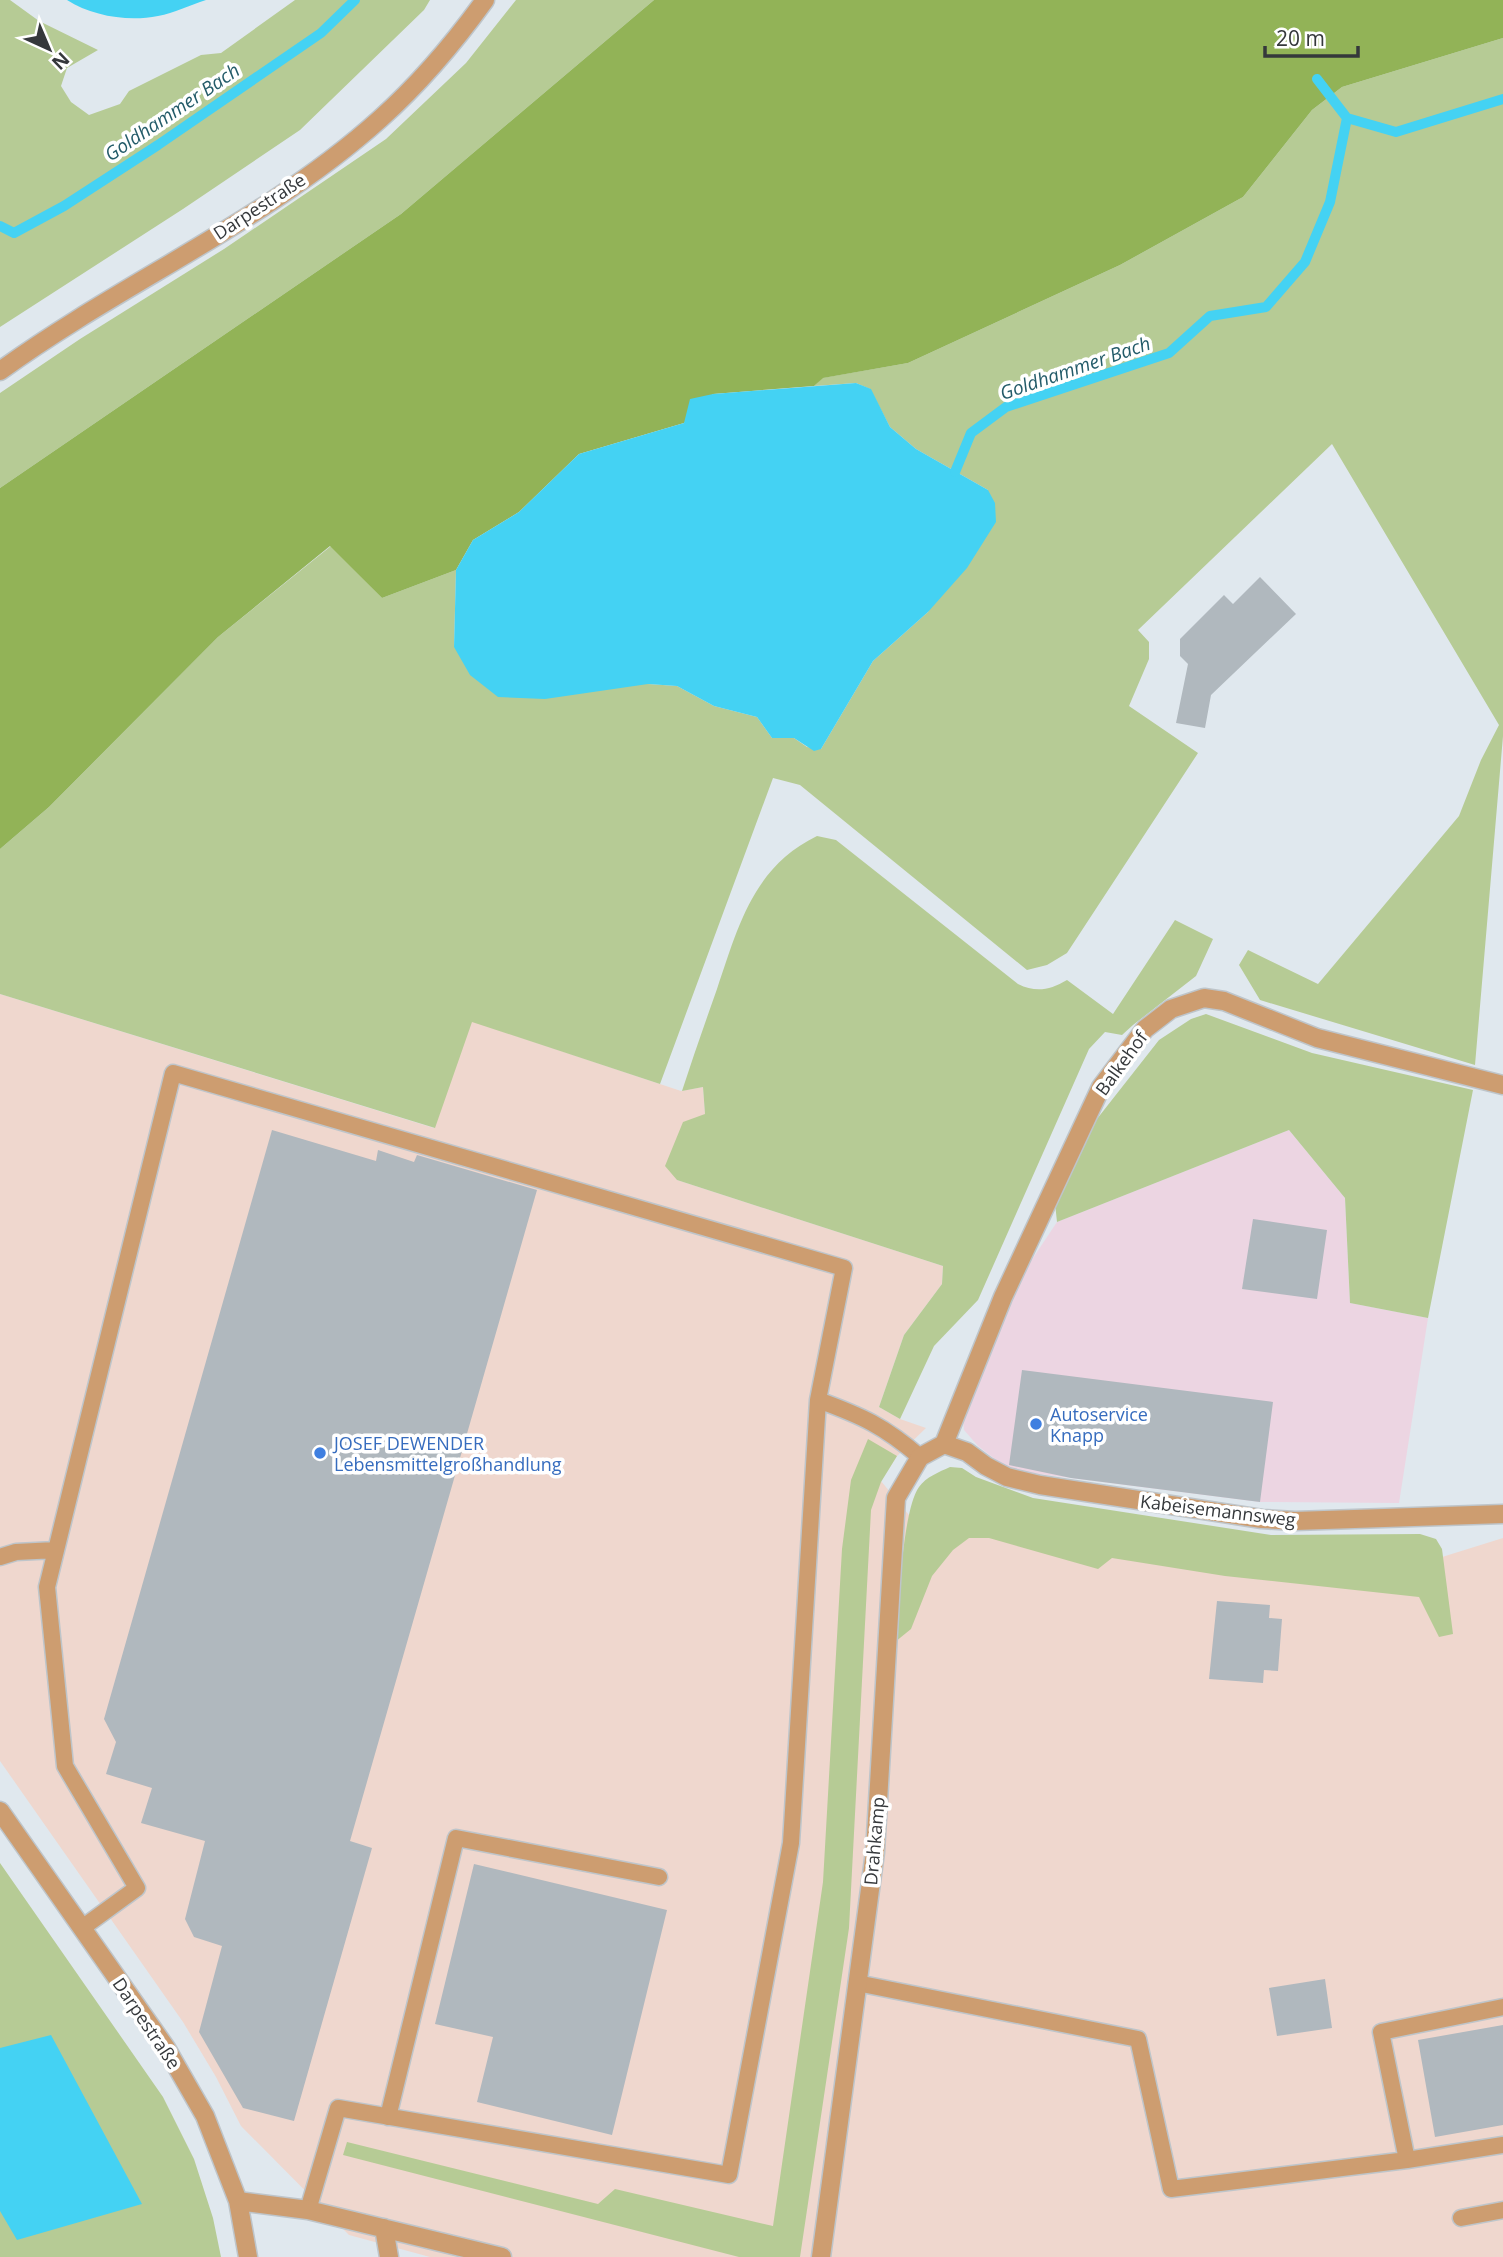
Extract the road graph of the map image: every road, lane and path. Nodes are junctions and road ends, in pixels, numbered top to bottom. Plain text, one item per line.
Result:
1 (485, 0) edge
2 (0, 371) edge
3 (1503, 1085) edge
4 (818, 1401) junction
5 (944, 1444) junction
6 (920, 1457) junction
7 (1503, 1514) edge
8 (56, 1550) junction
9 (0, 1557) edge
10 (0, 1811) edge
11 (659, 1877) dead end
12 (82, 1928) junction
13 (857, 1983) junction
14 (1503, 2007) edge
15 (388, 2117) junction
16 (1503, 2145) edge
17 (1407, 2160) junction
18 (238, 2202) junction
19 (308, 2210) junction
20 (1503, 2210) edge
21 (1461, 2218) dead end
22 (384, 2228) junction
23 (247, 2257) edge
24 (389, 2257) edge
25 (502, 2257) edge
26 (821, 2257) edge

1 - 2 street, Darpestraße
3 - 5 street, Balkehof
4 - 6 lane
4 - 8 lane
4 - 15 lane
5 - 6 street
5 - 7 street, Kabeisemannsweg
6 - 13 street, Drahkamp
8 - 9 lane
8 - 12 lane
10 - 12 street, Darpestraße
11 - 15 lane
12 - 18 street, Darpestraße
13 - 17 lane
13 - 26 street, Drahkamp
14 - 17 lane
15 - 19 lane
16 - 17 lane
18 - 19 street
18 - 23 street, Darpestraße
19 - 22 street
20 - 21 lane
22 - 24 street
22 - 25 street

